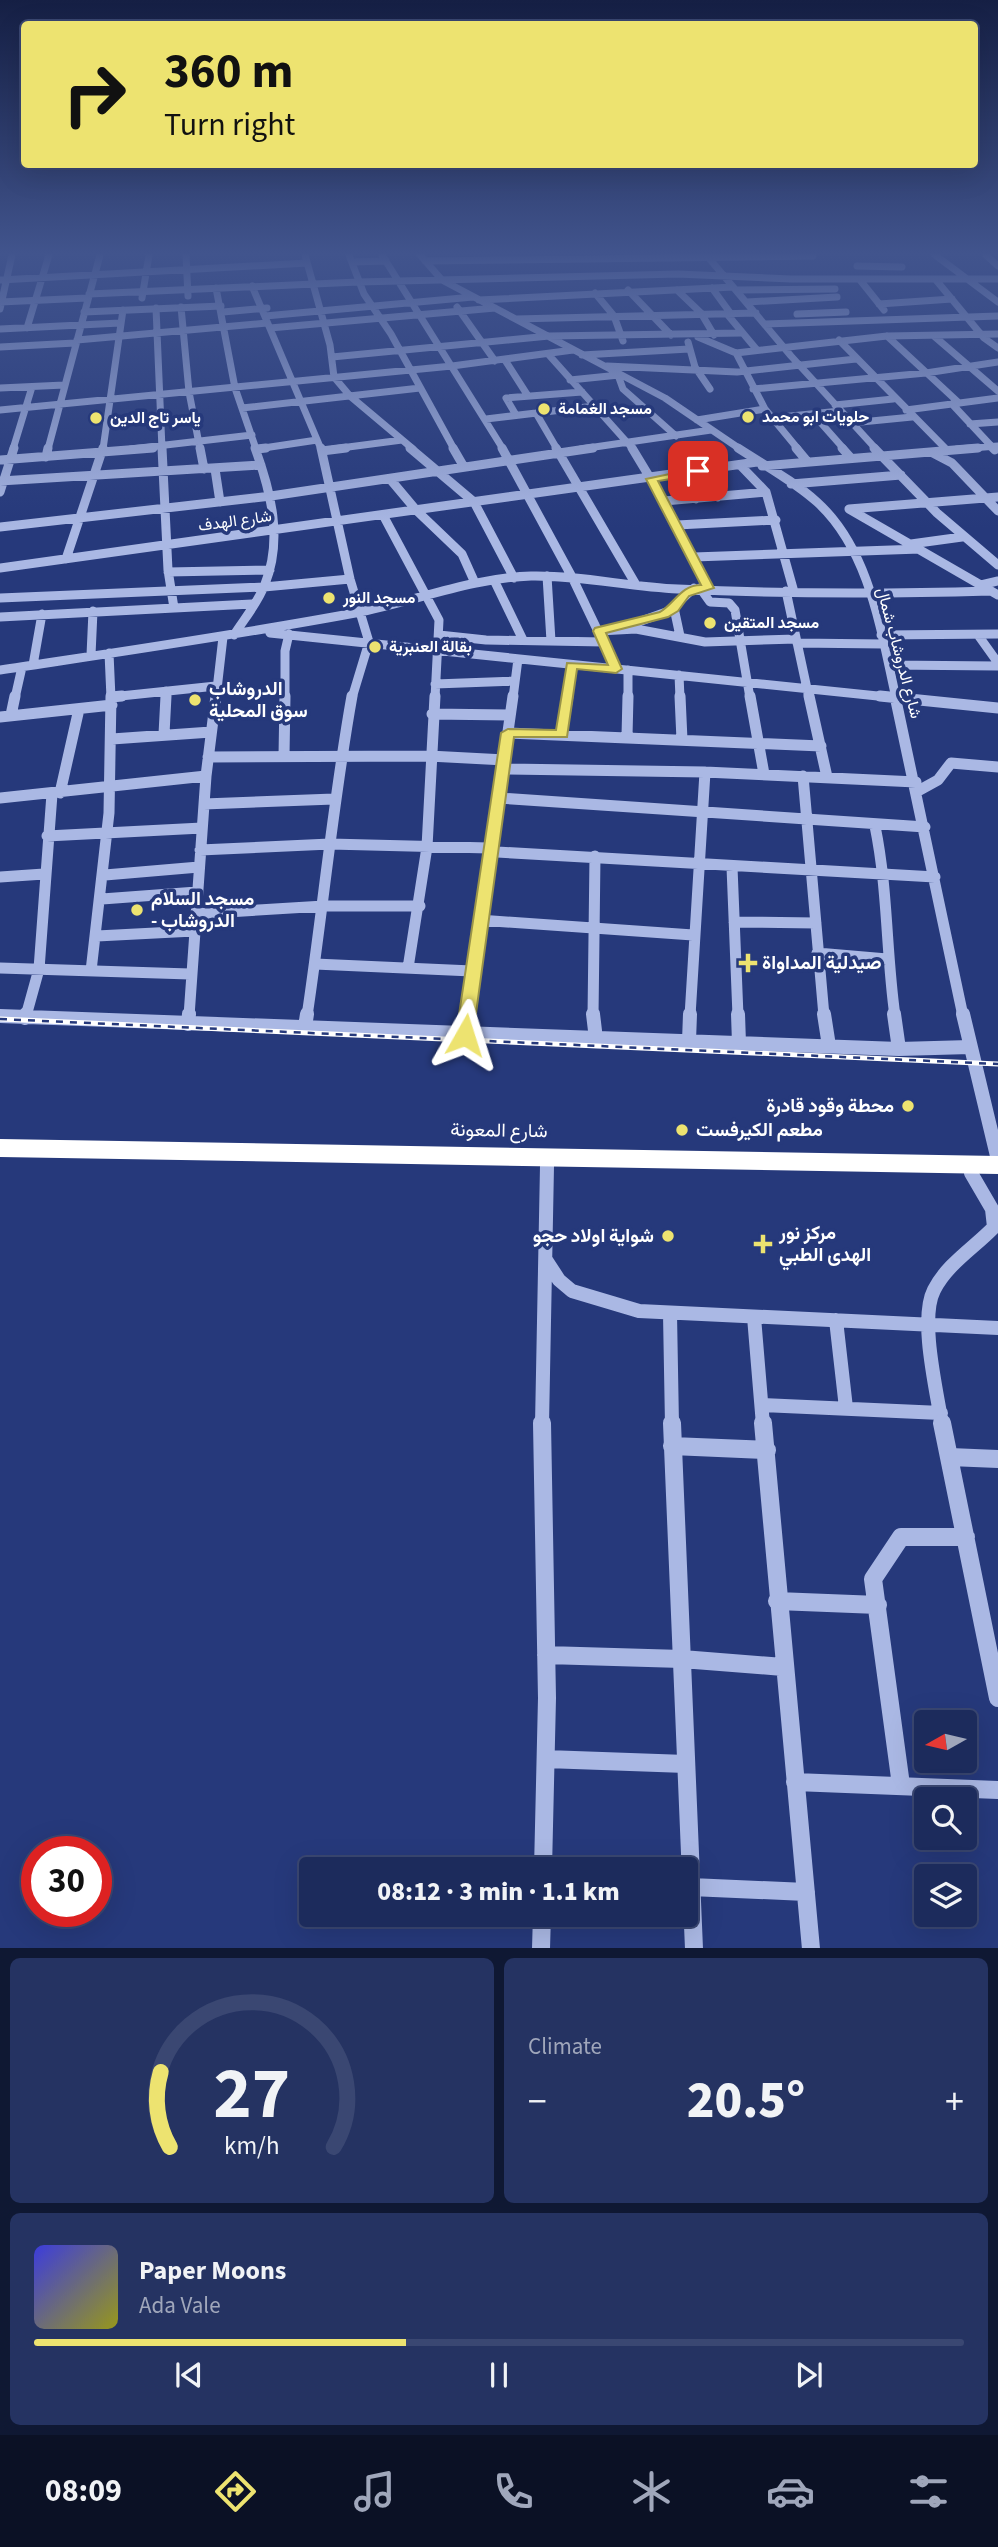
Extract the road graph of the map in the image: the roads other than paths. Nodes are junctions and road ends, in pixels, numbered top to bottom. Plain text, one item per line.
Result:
1 (75, 346) edge
2 (116, 346) edge
3 (158, 346) edge
4 (185, 346) edge
5 (229, 346) edge
6 (276, 346) edge
7 (329, 346) edge
8 (396, 346) edge
9 (451, 346) edge
10 (486, 346) edge
11 (565, 346) edge
12 (624, 346) edge
13 (690, 346) edge
14 (717, 346) edge
15 (753, 346) edge
16 (781, 346) joint
17 (844, 346) edge
18 (897, 346) edge
19 (946, 346) edge
20 (439, 347) junction
21 (690, 349) junction
22 (757, 350) junction
23 (399, 351) junction
24 (625, 351) junction
25 (577, 353) junction
26 (736, 353) junction
27 (548, 354) junction
28 (332, 357) junction
29 (856, 359) junction
30 (505, 360) junction
31 (495, 361) junction
32 (998, 362) edge
33 (797, 365) junction
34 (452, 366) junction
35 (603, 366) junction
36 (972, 367) junction
37 (410, 370) junction
38 (697, 370) junction
39 (744, 372) junction
40 (926, 373) junction
41 (619, 375) junction
42 (334, 377) junction
43 (875, 378) junction
44 (570, 380) junction
45 (290, 381) junction
46 (816, 383) junction
47 (64, 386) junction
48 (32, 387) junction
49 (235, 387) junction
50 (0, 388) edge
51 (421, 388) junction
52 (710, 389) dead end
53 (753, 389) junction
54 (998, 391) edge
55 (190, 392) junction
56 (582, 392) junction
57 (160, 394) junction
58 (543, 395) junction
59 (350, 396) junction
60 (528, 396) junction
61 (998, 398) edge
62 (110, 399) junction
63 (893, 399) junction
64 (299, 402) junction
65 (58, 404) junction
66 (956, 404) junction
67 (595, 406) junction
68 (26, 407) junction
69 (242, 408) junction
70 (837, 408) junction
71 (765, 409) junction
72 (0, 410) edge
73 (555, 411) junction
74 (536, 412) junction
75 (813, 414) junction
76 (909, 414) junction
77 (516, 415) junction
78 (771, 418) junction
79 (486, 419) junction
80 (697, 420) junction
81 (998, 422) edge
82 (851, 423) junction
83 (970, 424) junction
84 (711, 430) junction
85 (252, 435) junction
86 (676, 436) junction
87 (317, 440) junction
88 (402, 440) junction
89 (201, 442) junction
90 (629, 443) junction
91 (162, 447) junction
92 (257, 449) junction
93 (946, 449) junction
94 (996, 449) edge
95 (929, 451) junction
96 (322, 452) junction
97 (102, 453) junction
98 (560, 453) junction
99 (881, 455) junction
100 (46, 457) junction
101 (850, 457) junction
102 (5, 460) edge
103 (510, 460) junction
104 (806, 460) junction
105 (760, 464) junction
106 (261, 465) junction
107 (740, 465) junction
108 (464, 467) junction
109 (204, 469) junction
110 (215, 469) junction
111 (439, 470) junction
112 (698, 471) junction
113 (163, 473) junction
114 (681, 474) junction
115 (901, 475) junction
116 (95, 477) junction
117 (390, 479) junction
118 (652, 479) junction
119 (2, 480) edge
120 (790, 484) junction
121 (331, 487) junction
122 (580, 489) junction
123 (0, 492) edge
124 (766, 492) junction
125 (271, 496) junction
126 (527, 496) junction
127 (718, 497) junction
128 (998, 497) edge
129 (986, 498) junction
130 (696, 499) junction
131 (664, 501) junction
132 (220, 502) junction
133 (474, 502) junction
134 (928, 503) junction
135 (164, 509) junction
136 (849, 509) junction
137 (416, 510) junction
138 (827, 511) junction
139 (998, 511) edge
140 (383, 515) junction
141 (81, 519) junction
142 (776, 520) junction
143 (337, 522) junction
144 (677, 525) junction
145 (0, 527) edge
146 (278, 530) junction
147 (962, 537) junction
148 (911, 544) junction
149 (167, 545) junction
150 (920, 549) junction
151 (851, 553) junction
152 (784, 554) junction
153 (694, 557) junction
154 (66, 559) junction
155 (998, 565) edge
156 (0, 568) edge
157 (270, 570) junction
158 (168, 572) junction
159 (547, 576) junction
160 (572, 577) junction
161 (514, 578) junction
162 (350, 579) junction
163 (494, 580) junction
164 (998, 581) edge
165 (475, 583) junction
166 (635, 583) junction
167 (264, 587) junction
168 (701, 588) junction
169 (990, 590) edge
170 (171, 591) junction
171 (790, 592) junction
172 (427, 593) junction
173 (870, 594) junction
174 (0, 598) edge
175 (252, 604) junction
176 (174, 608) junction
177 (674, 608) junction
178 (93, 611) junction
179 (359, 612) junction
180 (42, 614) junction
181 (0, 617) edge
182 (615, 629) junction
183 (599, 631) junction
184 (238, 634) junction
185 (289, 634) junction
186 (439, 635) junction
187 (978, 635) junction
188 (998, 635) edge
189 (680, 636) junction
190 (222, 637) junction
191 (882, 639) junction
192 (523, 640) junction
193 (551, 641) junction
194 (742, 641) junction
195 (797, 641) junction
196 (369, 642) junction
197 (604, 642) junction
198 (438, 649) junction
199 (109, 653) junction
200 (91, 655) junction
201 (518, 659) junction
202 (998, 664) edge
203 (33, 665) junction
204 (572, 665) junction
205 (889, 666) junction
206 (22, 667) junction
207 (616, 669) junction
208 (0, 670) edge
209 (628, 670) junction
210 (679, 674) junction
211 (747, 680) junction
212 (514, 681) junction
213 (435, 684) junction
214 (216, 686) junction
215 (807, 687) junction
216 (166, 691) junction
217 (895, 698) junction
218 (111, 701) junction
219 (998, 708) edge
220 (79, 709) junction
221 (432, 714) junction
222 (11, 715) junction
223 (509, 715) junction
224 (0, 717) edge
225 (211, 732) junction
226 (508, 733) junction
227 (164, 734) junction
228 (562, 734) junction
229 (627, 736) junction
230 (112, 739) junction
231 (682, 740) junction
232 (758, 743) junction
233 (821, 746) junction
234 (284, 756) junction
235 (341, 756) junction
236 (429, 756) junction
237 (208, 757) junction
238 (504, 764) junction
239 (998, 767) edge
240 (705, 772) junction
241 (764, 774) junction
242 (206, 776) junction
243 (803, 776) junction
244 (827, 777) junction
245 (112, 787) junction
246 (917, 787) junction
247 (56, 794) junction
248 (0, 798) edge
249 (499, 798) junction
250 (334, 799) junction
251 (204, 804) junction
252 (705, 813) junction
253 (811, 822) junction
254 (875, 826) junction
255 (925, 827) junction
256 (202, 828) junction
257 (110, 833) junction
258 (47, 836) junction
259 (330, 844) junction
260 (426, 847) junction
261 (489, 848) junction
262 (200, 850) junction
263 (595, 856) junction
264 (702, 863) junction
265 (199, 867) junction
266 (732, 867) junction
267 (815, 870) junction
268 (44, 874) junction
269 (105, 874) junction
270 (885, 875) junction
271 (0, 877) edge
272 (935, 877) junction
273 (197, 892) junction
274 (102, 899) junction
275 (324, 906) junction
276 (420, 906) junction
277 (195, 914) junction
278 (479, 920) junction
279 (734, 922) junction
280 (816, 923) junction
281 (594, 928) junction
282 (194, 931) junction
283 (693, 935) junction
284 (97, 936) junction
285 (817, 953) junction
286 (887, 959) junction
287 (315, 964) junction
288 (0, 968) edge
289 (408, 968) junction
290 (39, 969) junction
291 (91, 971) junction
292 (472, 971) junction
293 (190, 974) junction
294 (0, 1016) edge
295 (25, 1018) junction
296 (188, 1024) junction
297 (304, 1027) junction
298 (465, 1035) junction
299 (596, 1039) junction
300 (689, 1041) junction
301 (739, 1043) junction
302 (829, 1046) junction
303 (970, 1047) junction
304 (899, 1049) junction
305 (0, 1148) edge
306 (0, 1159) edge
307 (998, 1162) edge
308 (547, 1166) junction
309 (971, 1173) junction
310 (998, 1174) edge
311 (546, 1260) junction
312 (670, 1314) junction
313 (754, 1317) junction
314 (836, 1321) junction
315 (927, 1325) junction
316 (998, 1328) edge
317 (762, 1405) junction
318 (846, 1408) junction
319 (941, 1413) junction
320 (672, 1446) junction
321 (767, 1450) junction
322 (950, 1457) junction
323 (998, 1459) edge
324 (966, 1537) junction
325 (777, 1601) junction
326 (878, 1605) junction
327 (546, 1655) junction
328 (682, 1659) junction
329 (783, 1667) junction
330 (995, 1671) edge
331 (998, 1698) edge
332 (545, 1759) junction
333 (686, 1764) junction
334 (795, 1782) junction
335 (901, 1785) junction
336 (998, 1790) edge
337 (543, 1857) edge
338 (690, 1857) edge
339 (698, 1887) edge
340 (806, 1892) junction
341 (541, 1927) edge
342 (693, 1927) edge
343 (541, 1948) edge
344 (694, 1948) edge
345 (811, 1948) edge

1 - 47 street
2 - 62 street
3 - 57 street
4 - 55 street
5 - 49 street
6 - 45 street
7 - 28 street
8 - 23 street
9 - 20 street
10 - 31 street
11 - 25 street, شارع الدروشاب شمال
12 - 24 street
13 - 21 street
14 - 26 street
15 - 22 street
16 - 22 street
16 - 33 street
17 - 29 street
18 - 40 street
19 - 36 street
20 - 23 street
20 - 34 street
21 - 24 street
21 - 38 street
22 - 26 street
23 - 28 street
23 - 37 street
24 - 25 street
25 - 27 street
25 - 35 street, شارع الدروشاب شمال
26 - 39 street
27 - 30 street
27 - 44 street
28 - 42 street
29 - 33 street
29 - 43 street
30 - 31 street
30 - 60 street
31 - 34 street
32 - 36 street
33 - 39 street
33 - 46 street
34 - 37 street
34 - 79 street
35 - 38 street
35 - 41 street, شارع الدروشاب شمال
36 - 40 street
36 - 54 street
37 - 42 street
37 - 51 street
38 - 39 street
38 - 52 street
39 - 53 street
40 - 43 street
40 - 66 street
41 - 44 street
41 - 80 street, شارع الدروشاب شمال
41 - 86 street
42 - 45 street
42 - 59 street
43 - 46 street
43 - 63 street
44 - 56 street
45 - 49 street
45 - 64 street
46 - 53 street
46 - 70 street
47 - 48 street
47 - 65 street
48 - 50 street
48 - 68 street
49 - 55 street
49 - 69 street
51 - 59 street
51 - 108 street
53 - 71 street
55 - 57 street
55 - 89 street
56 - 58 street
56 - 67 street
57 - 62 street
57 - 91 street
58 - 60 street
58 - 73 street
59 - 64 street
59 - 88 street
60 - 77 street
61 - 66 street
62 - 65 street
62 - 97 street
63 - 70 street
63 - 76 street
64 - 69 street
64 - 87 street
65 - 68 street
65 - 100 street
66 - 76 street
66 - 83 street
67 - 73 street
67 - 90 street
68 - 72 street
68 - 102 street
69 - 85 street
70 - 75 street
70 - 82 street
71 - 78 street
71 - 80 street
73 - 74 street
74 - 77 street
74 - 98 street
75 - 78 street
75 - 101 street
76 - 82 street
76 - 93 street
77 - 79 street
78 - 104 street
79 - 103 street
80 - 84 street, شارع الدروشاب شمال
81 - 83 street
82 - 99 street
83 - 94 street
84 - 86 street
84 - 105 street, شارع الدروشاب شمال
85 - 89 street
85 - 92 street
86 - 90 street
87 - 92 street
87 - 96 street
88 - 96 street
88 - 111 street
89 - 91 street
89 - 109 street
90 - 98 street
90 - 118 street
91 - 97 street
91 - 113 street
92 - 106 street
93 - 94 street, شارع الهدف
93 - 95 street, شارع الهدف
95 - 99 street, شارع الهدف
95 - 129 street
96 - 121 street
97 - 100 street
97 - 116 street
98 - 103 street
98 - 122 street
99 - 101 street, شارع الهدف
99 - 115 street
100 - 102 street
101 - 104 street, شارع الهدف
102 - 119 street
103 - 108 street
103 - 126 street
104 - 105 street, شارع الهدف
105 - 107 street, شارع الهدف
105 - 120 street, شارع الدروشاب شمال
106 - 110 street
106 - 125 street
107 - 112 street, شارع الهدف
107 - 124 street
108 - 111 street
109 - 110 street
109 - 113 street
110 - 132 street
111 - 117 street
111 - 133 street
112 - 114 street, شارع الهدف
112 - 127 street
113 - 116 street
113 - 135 street
114 - 118 street, شارع الهدف
114 - 130 street
115 - 120 street
115 - 134 street
116 - 119 street
116 - 141 street
117 - 121 street
117 - 137 street
118 - 122 street, شارع الهدف
118 - 131 street
119 - 123 street
120 - 138 street, شارع الدروشاب شمال
121 - 125 street
121 - 143 street
122 - 126 street, شارع الهدف
122 - 166 street
124 - 127 street
124 - 142 street
125 - 132 street
125 - 146 street
126 - 133 street, شارع الهدف
126 - 160 street
127 - 130 street
128 - 129 street
129 - 134 street
129 - 139 street
130 - 131 street
131 - 144 street
132 - 135 street
133 - 137 street, شارع الهدف
133 - 161 street
134 - 136 street
134 - 147 street
135 - 141 street
135 - 149 street
136 - 138 street
136 - 148 street
137 - 140 street, شارع الهدف
137 - 165 street
138 - 151 street, شارع الدروشاب شمال
140 - 143 street, شارع الهدف
140 - 172 street
141 - 145 street
141 - 154 street
142 - 144 street
142 - 152 street
143 - 146 street, شارع الهدف
143 - 162 street
144 - 153 street
146 - 149 street, شارع الهدف
146 - 157 street
147 - 148 street
147 - 155 street
148 - 150 street
149 - 154 street, شارع الهدف
149 - 158 street
150 - 151 street
150 - 169 street
151 - 152 street
151 - 173 street, شارع الدروشاب شمال
152 - 153 street
152 - 171 street
153 - 168 street
154 - 156 street, شارع الهدف
157 - 158 street
157 - 167 street
158 - 170 street
159 - 160 street
159 - 161 street
159 - 193 street
160 - 166 street
160 - 183 street
161 - 163 street
162 - 167 street
162 - 179 street
163 - 165 street
163 - 192 street
164 - 169 street
165 - 172 street
166 - 168 street
167 - 170 street
167 - 175 street
168 - 171 street
168 - 177 street
168 - 194 street
169 - 173 street
170 - 174 street
170 - 176 street
171 - 173 street
171 - 195 street
172 - 179 street
172 - 186 street
173 - 191 street, شارع الدروشاب شمال
175 - 176 street
175 - 184 street
176 - 178 street
177 - 182 street
177 - 189 street
178 - 180 street
178 - 200 street
179 - 184 street
179 - 196 street
180 - 181 street
180 - 203 street
182 - 183 street
182 - 189 street
183 - 197 street
184 - 185 street
184 - 190 street
185 - 196 street
185 - 234 street
186 - 192 street
186 - 198 street
187 - 188 street
187 - 191 street
187 - 202 street
189 - 194 street
190 - 199 street
190 - 214 street
191 - 195 street
191 - 205 street, شارع الدروشاب شمال
192 - 193 street
193 - 197 street
194 - 195 street
194 - 211 street
195 - 215 street
196 - 198 street
196 - 235 street
197 - 207 street
198 - 201 street
198 - 213 street
199 - 200 street
199 - 218 street
200 - 203 street
201 - 204 street
201 - 212 street
202 - 205 street
203 - 206 street
204 - 207 street
204 - 228 street
205 - 217 street, شارع الدروشاب شمال
206 - 208 street
206 - 222 street
207 - 209 street
209 - 210 street
209 - 229 street
210 - 211 street
210 - 231 street
211 - 215 street
211 - 232 street
212 - 213 street
212 - 223 street
213 - 221 street
214 - 216 street
214 - 225 street
215 - 217 street
215 - 233 street
216 - 218 street
216 - 227 street
217 - 219 street
217 - 246 street, شارع الدروشاب شمال
218 - 220 street
218 - 230 street
220 - 222 street
220 - 247 street
221 - 223 street
221 - 236 street
222 - 224 street
223 - 226 street
225 - 227 street
225 - 237 street
226 - 228 street
226 - 238 street
227 - 230 street
228 - 229 street
229 - 231 street
230 - 245 street
231 - 232 street
232 - 233 street
232 - 241 street
233 - 244 street
234 - 235 street
234 - 237 street
235 - 236 street
235 - 250 street
236 - 238 street
236 - 260 street
237 - 242 street
238 - 240 street
238 - 249 street
239 - 246 street
240 - 241 street
240 - 252 street
241 - 243 street
242 - 245 street
242 - 251 street
243 - 244 street
243 - 253 street
244 - 246 street
245 - 247 street
245 - 257 street
246 - 255 street, شارع الدروشاب شمال
247 - 248 street
247 - 258 street
249 - 252 street
249 - 261 street
250 - 251 street
250 - 259 street
251 - 256 street
252 - 253 street
252 - 264 street
253 - 254 street
253 - 267 street
254 - 255 street
254 - 270 street
255 - 272 street, شارع الدروشاب شمال
256 - 257 street
256 - 262 street
257 - 258 street
257 - 269 street
258 - 268 street
259 - 260 street
259 - 262 street
259 - 275 street
260 - 261 street
260 - 276 street
261 - 263 street
261 - 278 street
262 - 265 street
263 - 264 street
263 - 281 street
264 - 266 street
264 - 283 street
265 - 269 street
265 - 273 street
266 - 267 street
266 - 279 street
267 - 270 street
267 - 280 street
268 - 271 street
268 - 290 street
269 - 274 street
270 - 272 street
270 - 286 street
272 - 303 street, شارع الدروشاب شمال
273 - 274 street
273 - 277 street
274 - 284 street
275 - 276 street
275 - 277 street
275 - 287 street
276 - 289 street
277 - 282 street
278 - 281 street
278 - 292 street
279 - 280 street
279 - 301 street
280 - 285 street
281 - 283 street
281 - 299 street
282 - 284 street
282 - 293 street
283 - 300 street
284 - 291 street
285 - 286 street
285 - 302 street
286 - 304 street
287 - 289 street
287 - 297 street
288 - 290 street
289 - 292 street
290 - 291 street
290 - 295 street
291 - 293 street
292 - 298 street
293 - 296 street
294 - 295 street
295 - 296 street
296 - 297 street
297 - 298 street
298 - 299 street
299 - 300 street
300 - 301 street
301 - 302 street
302 - 304 street
303 - 304 street
303 - 307 street, شارع الدروشاب شمال
305 - 307 highway, شارع المعونة
306 - 308 highway, شارع المعونة
308 - 309 highway, شارع المعونة
308 - 311 street
309 - 310 highway, شارع المعونة
309 - 315 street
311 - 312 street
311 - 327 street
312 - 313 street
312 - 320 street
313 - 314 street
313 - 317 street
314 - 315 street
314 - 318 street
315 - 316 street
315 - 319 street
317 - 318 street
317 - 321 street
318 - 319 street
319 - 322 street
320 - 321 street
320 - 328 street
321 - 325 street
322 - 323 street
322 - 324 street
324 - 326 street
324 - 330 street
325 - 326 street
325 - 329 street
326 - 335 street
327 - 328 street
327 - 332 street
328 - 329 street
328 - 333 street
329 - 334 street
330 - 331 street
332 - 333 street
332 - 337 street
333 - 338 street
334 - 335 street
334 - 340 street
335 - 336 street
339 - 340 street
340 - 345 street
341 - 343 street
342 - 344 street

